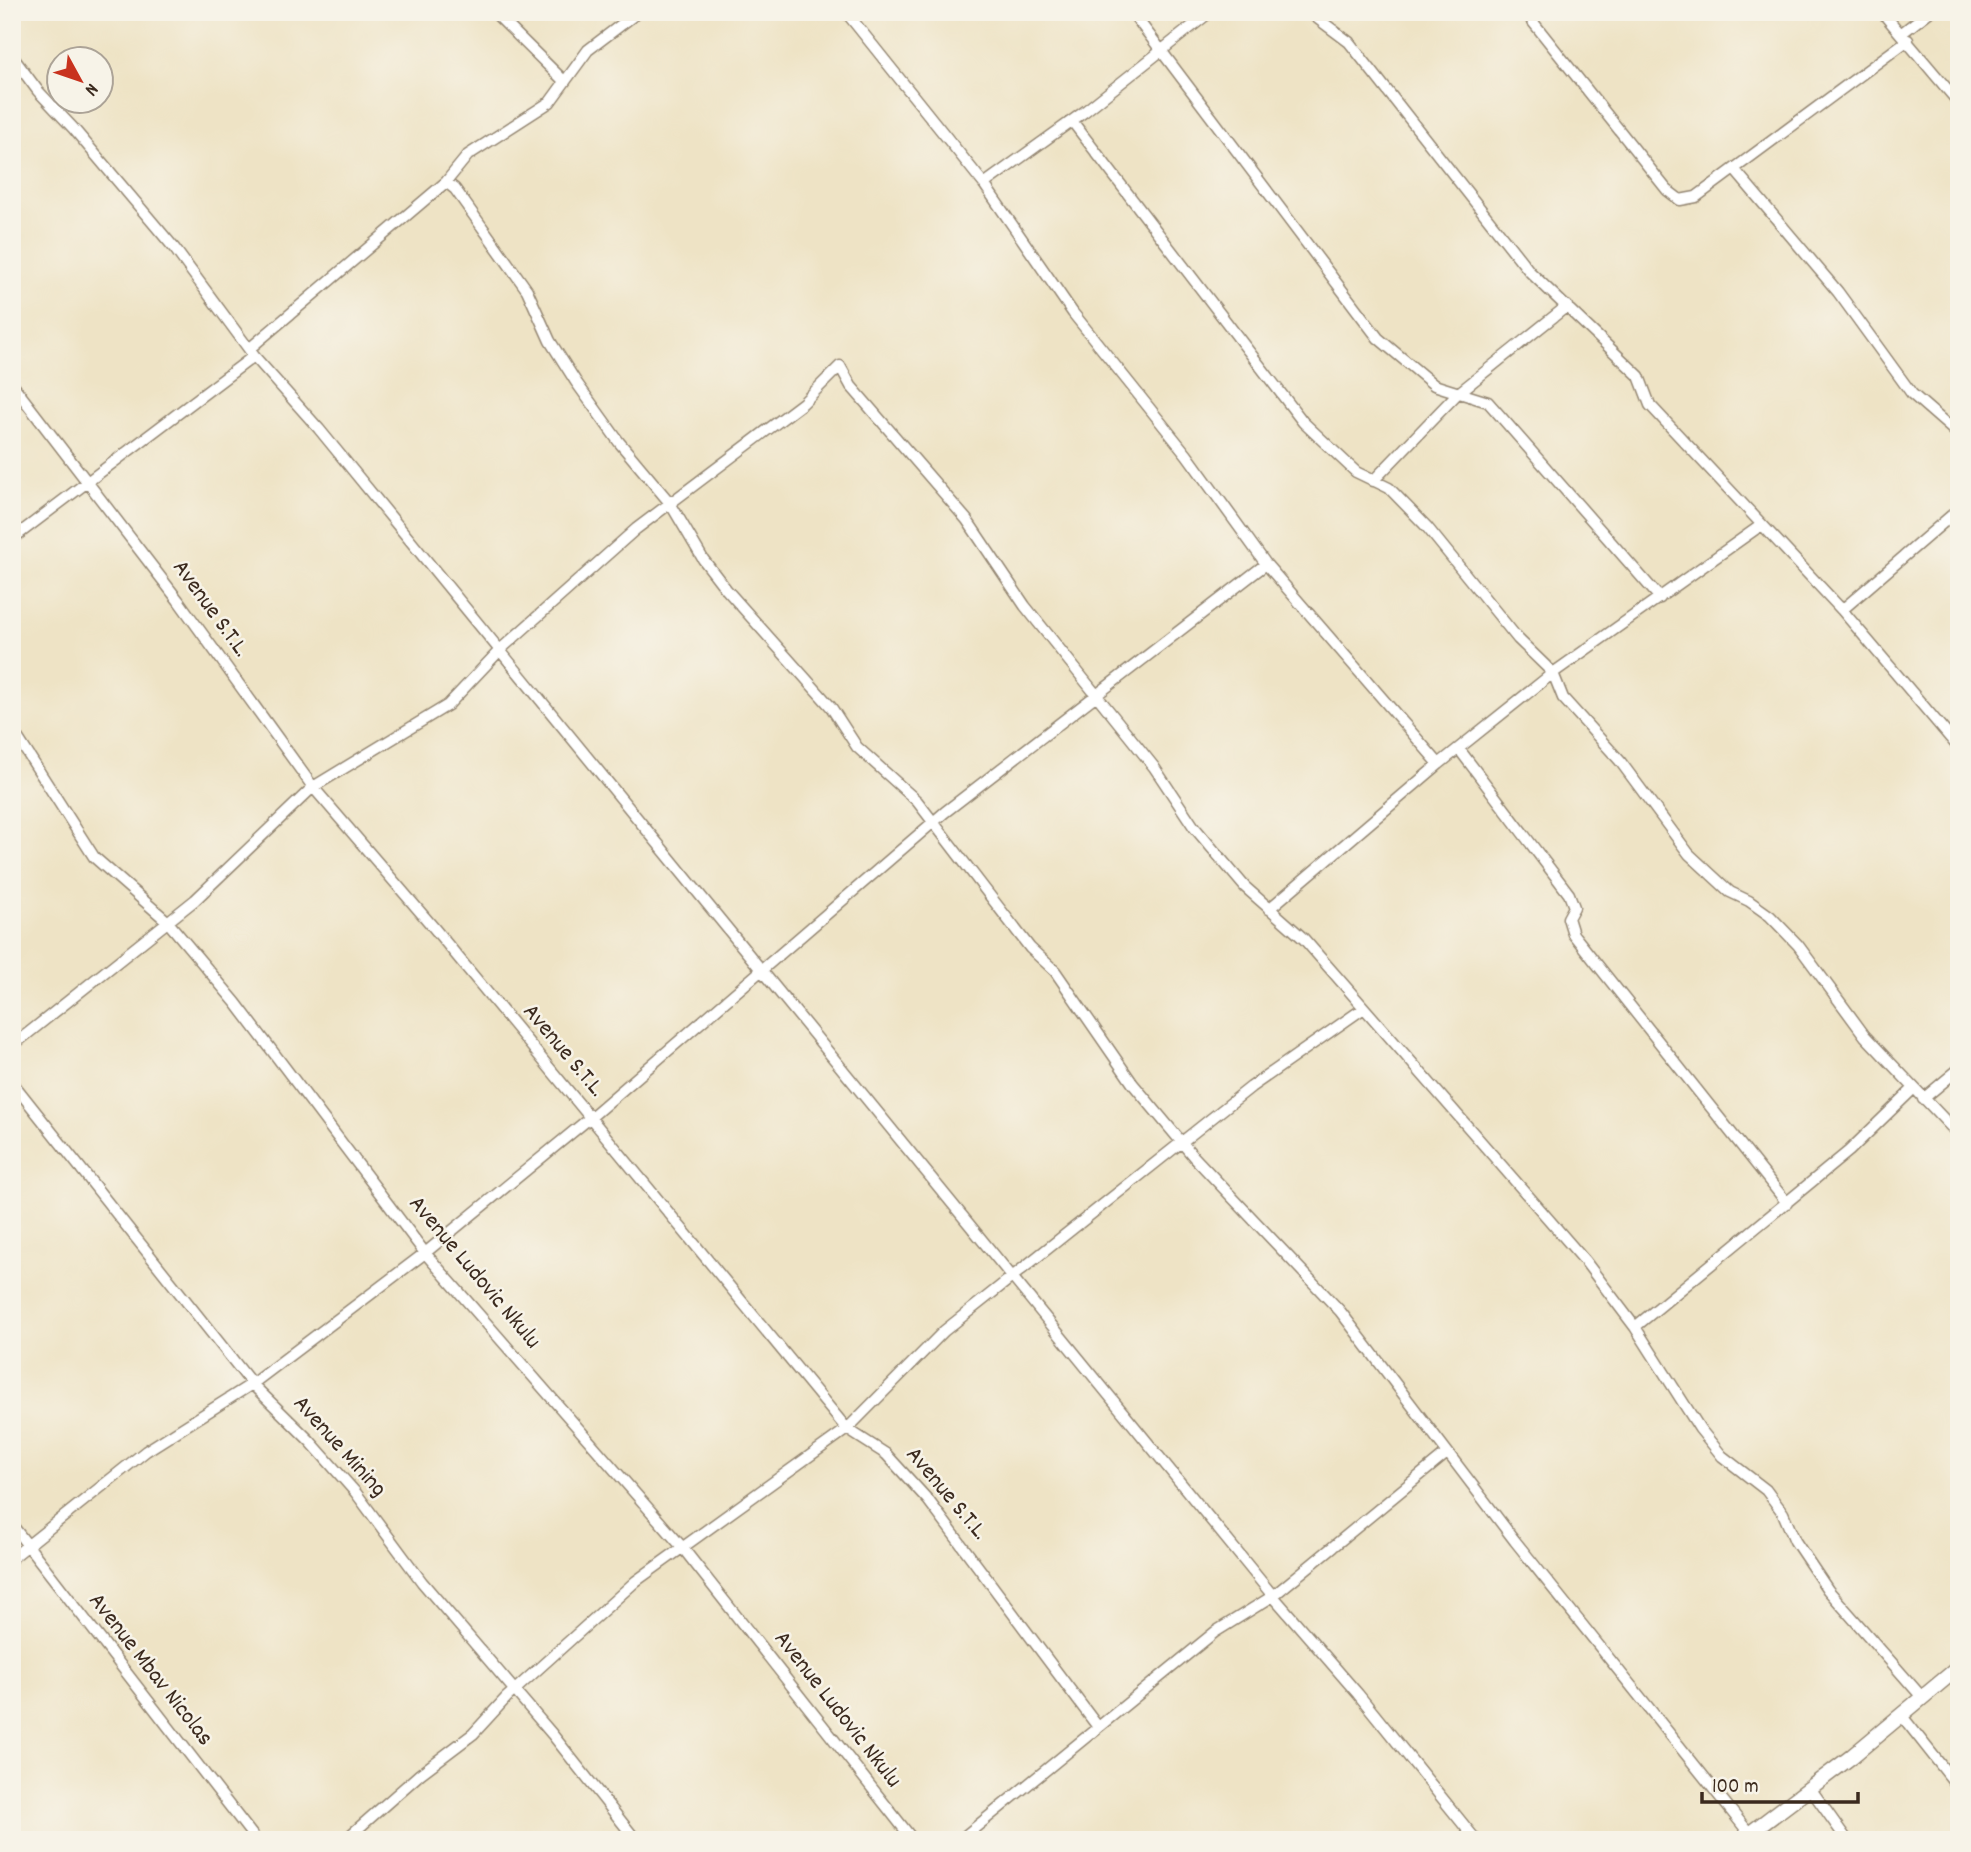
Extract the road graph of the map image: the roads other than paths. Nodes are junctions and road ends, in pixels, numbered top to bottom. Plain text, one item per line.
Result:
1 (17, 12) edge
2 (494, 12) edge
3 (638, 12) edge
4 (846, 12) edge
5 (1132, 12) edge
6 (1210, 12) edge
7 (1309, 12) edge
8 (1525, 12) edge
9 (1882, 12) edge
10 (1929, 12) edge
11 (12, 16) edge
12 (1905, 36) junction
13 (1161, 52) junction
14 (12, 55) edge
15 (564, 80) junction
16 (1959, 103) edge
17 (1072, 121) junction
18 (1734, 169) junction
19 (446, 182) junction
20 (984, 184) junction
21 (1567, 306) junction
22 (251, 352) junction
23 (12, 384) edge
24 (1456, 395) junction
25 (1959, 435) edge
26 (88, 481) junction
27 (1373, 481) junction
28 (670, 503) junction
29 (1959, 509) edge
30 (1760, 526) junction
31 (12, 539) edge
32 (1266, 564) junction
33 (1660, 598) junction
34 (1842, 610) junction
35 (501, 649) junction
36 (1553, 673) junction
37 (1096, 695) junction
38 (12, 729) edge
39 (1959, 748) edge
40 (1458, 749) junction
41 (1439, 764) junction
42 (313, 788) junction
43 (932, 823) junction
44 (1269, 909) junction
45 (167, 920) junction
46 (762, 970) junction
47 (1364, 1008) junction
48 (12, 1046) edge
49 (1959, 1069) edge
50 (12, 1082) edge
51 (1913, 1088) junction
52 (1923, 1099) junction
53 (591, 1117) junction
54 (1959, 1135) edge
55 (1182, 1142) junction
56 (1787, 1203) junction
57 (425, 1253) junction
58 (1013, 1277) junction
59 (1635, 1327) junction
60 (251, 1384) junction
61 (847, 1429) junction
62 (1447, 1453) junction
63 (12, 1525) edge
64 (28, 1545) junction
65 (682, 1547) junction
66 (12, 1558) edge
67 (1273, 1596) junction
68 (1959, 1667) edge
69 (515, 1690) junction
70 (1921, 1696) junction
71 (1902, 1716) junction
72 (1098, 1727) junction
73 (1810, 1788) junction
74 (1959, 1788) edge
75 (1745, 1837) edge
76 (348, 1839) edge
77 (256, 1840) edge
78 (636, 1840) edge
79 (913, 1840) edge
80 (960, 1840) edge
81 (1476, 1840) edge
82 (1847, 1840) edge

1 - 11 street
2 - 15 street
3 - 15 street
4 - 20 street
5 - 13 street
6 - 13 street
7 - 21 street
8 - 18 street
9 - 12 street
10 - 12 street
12 - 16 street
12 - 18 street
13 - 17 street
13 - 24 street
14 - 22 street
15 - 19 street
17 - 20 street
17 - 27 street
18 - 25 street
19 - 22 street
19 - 28 street
20 - 32 street
21 - 24 street
21 - 30 street
22 - 26 street
22 - 35 street
23 - 26 street, Avenue S.T.L.
24 - 27 street
24 - 33 street
26 - 31 street
26 - 42 street, Avenue S.T.L.
27 - 36 street
28 - 35 street
28 - 37 street
28 - 43 street
29 - 34 street
30 - 33 street
30 - 34 street
32 - 37 street
32 - 41 street
33 - 36 street
34 - 39 street
35 - 42 street
35 - 46 street
36 - 40 street
36 - 51 street
37 - 43 street
37 - 44 street
38 - 45 street, Avenue Ludovic Nkulu
40 - 41 street
40 - 56 street
41 - 44 street
42 - 45 street
42 - 53 street, Avenue S.T.L.
43 - 46 street
43 - 55 street
44 - 47 street
45 - 48 street
45 - 57 street, Avenue Ludovic Nkulu
46 - 53 street
46 - 58 street
47 - 55 street
47 - 59 street
49 - 52 street
50 - 60 street, Avenue Mining
51 - 52 street
51 - 56 street
52 - 54 street
53 - 57 street
53 - 61 street, Avenue S.T.L.
55 - 58 street
55 - 62 street
56 - 59 street
57 - 60 street
57 - 65 street, Avenue Ludovic Nkulu
58 - 61 street
58 - 67 street
59 - 70 street
60 - 64 street
60 - 69 street, Avenue Mining
61 - 65 street
61 - 72 street, Avenue S.T.L.
62 - 67 street
62 - 75 street
63 - 64 street, Avenue Mbav Nicolas
64 - 66 street
64 - 77 street, Avenue Mbav Nicolas
65 - 69 street
65 - 79 street, Avenue Ludovic Nkulu
67 - 72 street
67 - 81 street
68 - 70 street
69 - 76 street
69 - 78 street, Avenue Mining
70 - 71 street
71 - 73 street
71 - 74 street
72 - 80 street
73 - 75 street
73 - 82 street

